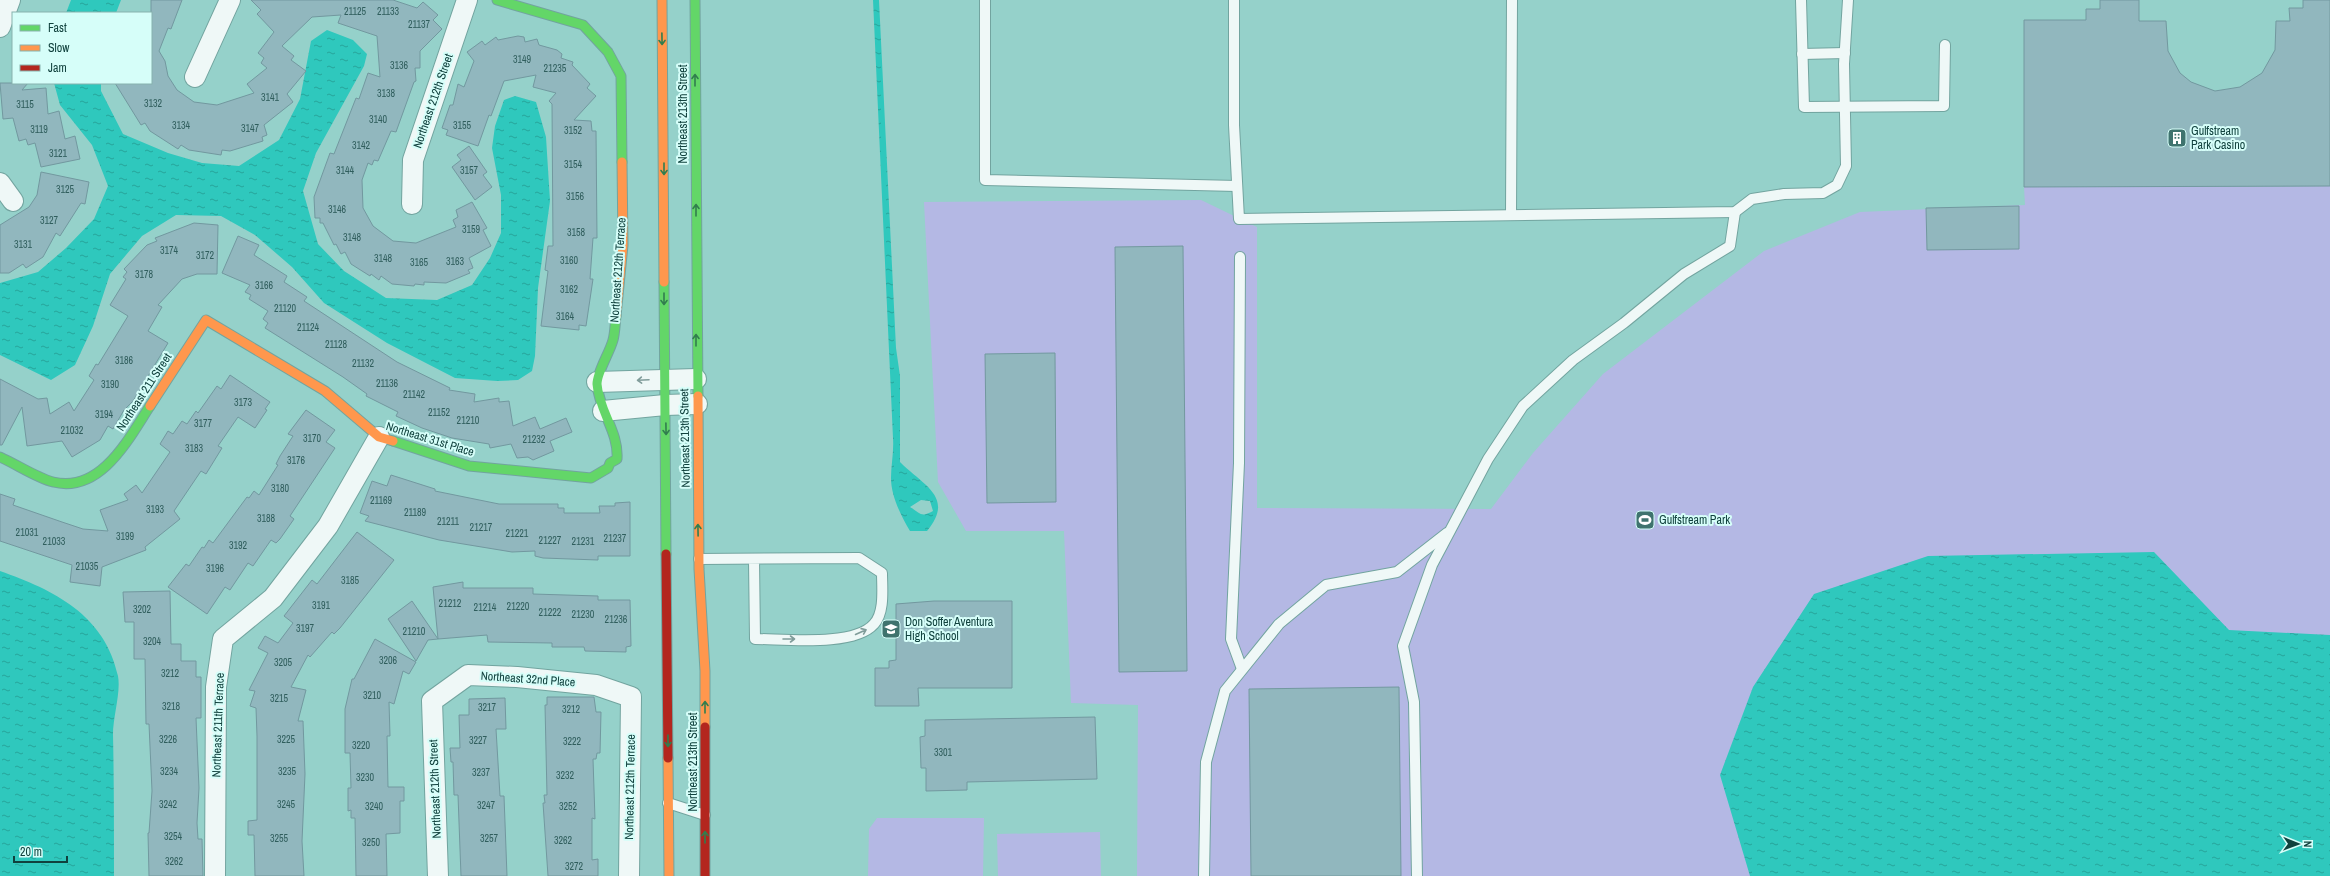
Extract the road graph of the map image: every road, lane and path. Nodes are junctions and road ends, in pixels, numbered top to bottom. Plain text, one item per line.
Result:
1 (10, 0) edge
2 (230, 0) edge
3 (468, 0) edge
4 (497, 0) edge
5 (649, 0) edge
6 (695, 0) edge
7 (985, 0) edge
8 (1234, 0) edge
9 (1512, 0) edge
10 (1801, 0) edge
11 (1848, 0) edge
12 (662, 3) edge
13 (0, 27) edge
14 (1945, 45) dead end
15 (1845, 53) junction
16 (1802, 54) junction
17 (195, 77) dead end
18 (1845, 107) junction
19 (0, 183) edge
20 (1237, 186) junction
21 (13, 201) dead end
22 (412, 204) dead end
23 (1735, 212) junction
24 (1510, 215) junction
25 (1240, 257) dead end
26 (206, 320) joint
27 (665, 379) junction
28 (696, 379) junction
29 (597, 382) junction
30 (697, 404) junction
31 (665, 405) junction
32 (603, 412) junction
33 (379, 437) junction
34 (613, 438) joint
35 (0, 457) edge
36 (609, 466) joint
37 (1449, 531) junction
38 (699, 559) junction
39 (754, 560) junction
40 (1242, 669) junction
41 (631, 697) joint
42 (432, 701) joint
43 (668, 803) junction
44 (705, 815) junction
45 (215, 876) edge
46 (438, 876) edge
47 (629, 876) edge
48 (669, 876) edge
49 (705, 876) edge
50 (1204, 876) edge
51 (1417, 876) edge

1 - 13 street
2 - 17 street
3 - 22 street, Northeast 212th Street
4 - 29 street, Northeast 212th Terrace
5 - 12 lane
28 -> 6 street, Northeast 213th Street
7 - 20 lane
8 - 20 lane
9 - 24 lane
10 - 16 lane
11 - 15 lane
12 -> 27 street, Northeast 213th Street
14 - 18 lane
15 - 16 lane
15 - 18 lane
16 - 18 lane
18 - 23 lane
19 - 21 street
20 - 24 lane
23 - 24 lane
23 - 37 lane
25 - 40 lane
26 - 33 street, Northeast 31st Place
26 - 35 street, Northeast 211 Street
27 - 28 street
27 -> 29 street
27 - 31 street, Northeast 213th Street
28 - 30 street, Northeast 213th Street
29 - 32 street
30 - 31 street
38 -> 30 street, Northeast 213th Street
31 - 32 street
31 -> 43 street, Northeast 213th Street
32 - 34 street
33 - 36 street, Northeast 31st Place
33 - 45 street, Northeast 211th Terrace
34 - 36 street
37 - 40 lane
37 - 51 lane
38 - 39 lane
44 -> 38 street, Northeast 213th Street
39 -> 39 lane
40 - 50 lane
41 - 42 street, Northeast 32nd Place
41 - 47 street, Northeast 212th Terrace
42 - 46 street, Northeast 212th Street
43 - 44 lane
43 - 48 street, Northeast 213th Street
49 -> 44 street, Northeast 213th Street

